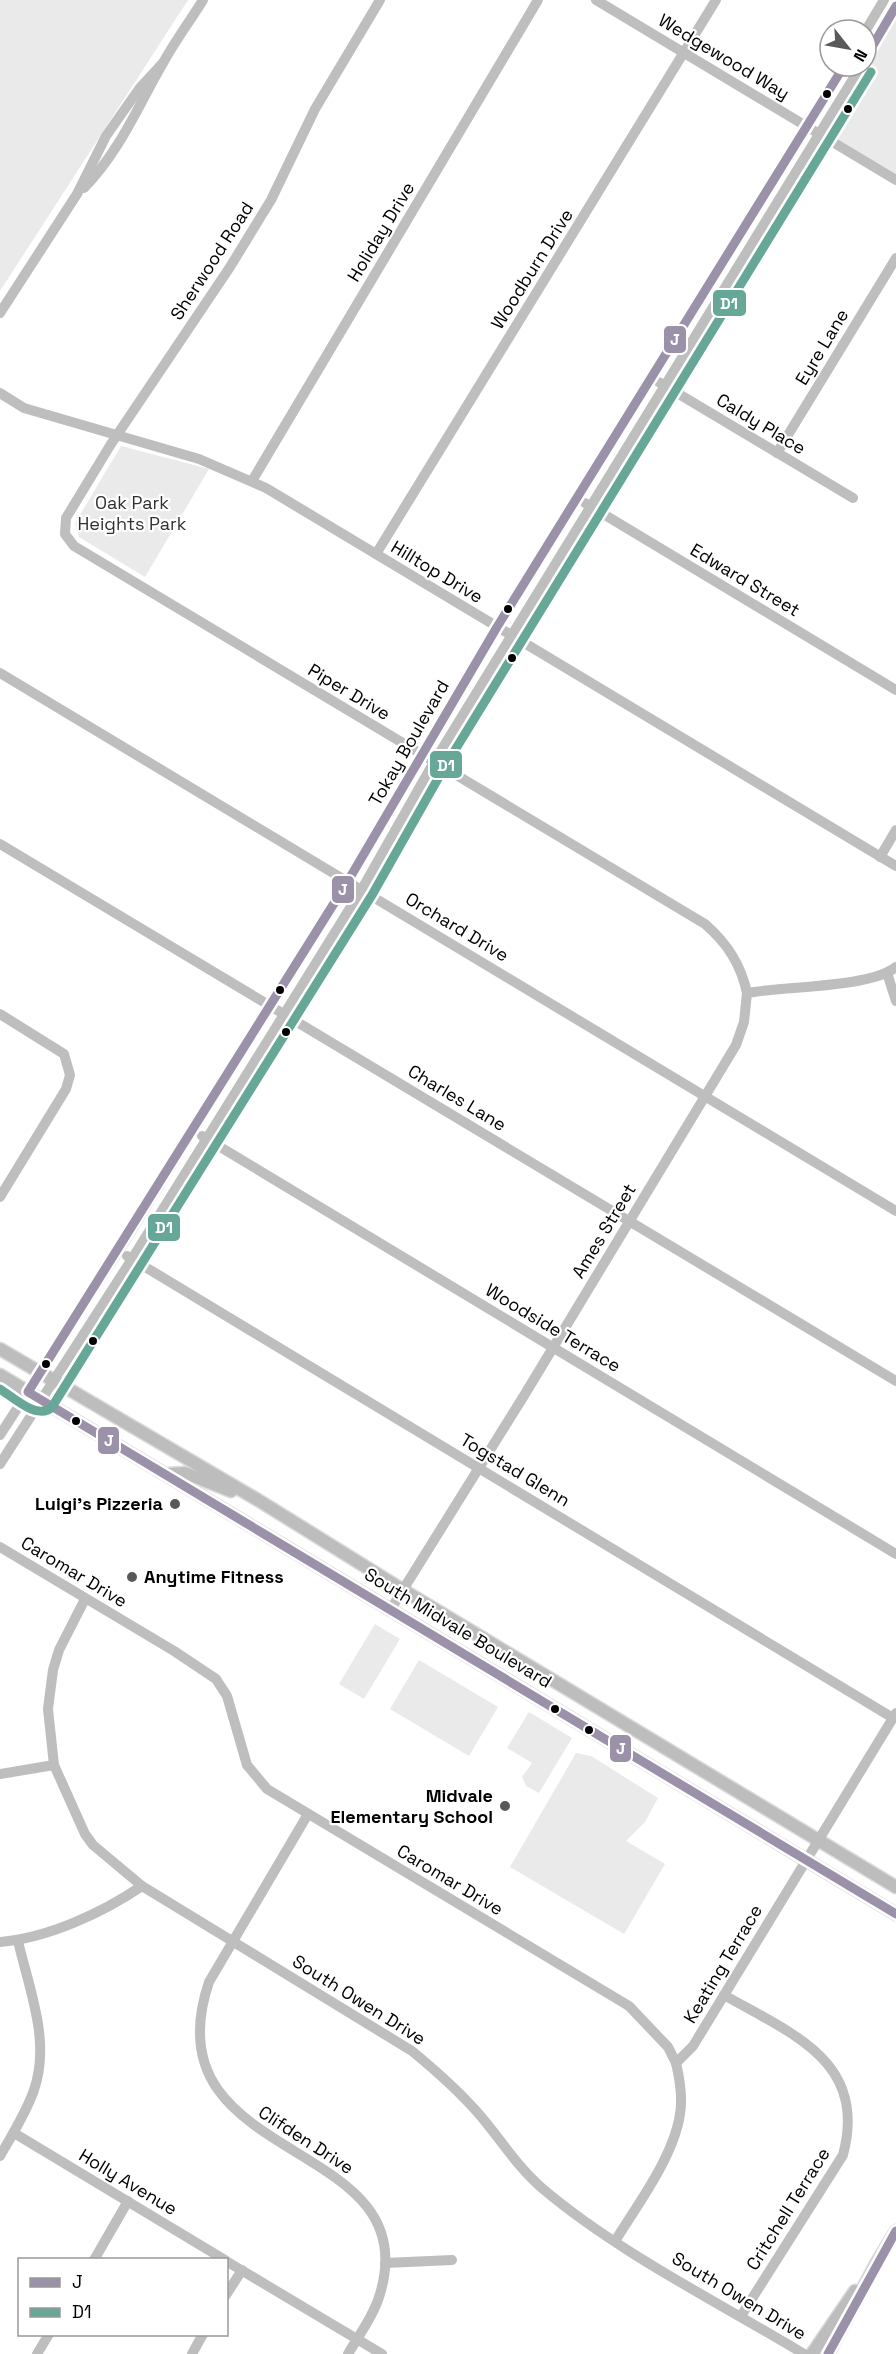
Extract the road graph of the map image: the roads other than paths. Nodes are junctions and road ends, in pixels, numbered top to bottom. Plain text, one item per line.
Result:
1 (203, 0) edge
2 (380, 0) edge
3 (538, 0) edge
4 (596, 0) edge
5 (716, 0) edge
6 (884, 0) edge
7 (896, 6) edge
8 (873, 18) edge
9 (878, 37) edge
10 (684, 53) junction
11 (837, 78) edge
12 (854, 78) edge
13 (807, 126) junction
14 (821, 134) junction
15 (896, 180) edge
16 (896, 258) edge
17 (0, 313) edge
18 (652, 378) junction
19 (666, 387) junction
20 (0, 393) edge
21 (117, 435) junction
22 (777, 453) junction
23 (252, 481) junction
24 (578, 498) junction
25 (853, 498) dead end
26 (591, 507) junction
27 (65, 534) joint
28 (376, 554) junction
29 (497, 627) junction
30 (513, 636) junction
31 (0, 673) edge
32 (896, 690) edge
33 (421, 754) junction
34 (434, 762) junction
35 (896, 830) edge
36 (0, 844) edge
37 (880, 857) junction
38 (896, 866) edge
39 (348, 881) junction
40 (362, 889) junction
41 (892, 970) edge
42 (747, 993) junction
43 (896, 1001) edge
44 (271, 1006) junction
45 (0, 1014) edge
46 (284, 1014) junction
47 (705, 1095) junction
48 (194, 1131) junction
49 (207, 1138) junction
50 (0, 1197) edge
51 (896, 1211) edge
52 (629, 1220) junction
53 (119, 1251) junction
54 (132, 1259) junction
55 (553, 1348) junction
56 (0, 1349) edge
57 (41, 1374) junction
58 (0, 1375) edge
59 (896, 1381) edge
60 (54, 1382) junction
61 (28, 1392) junction
62 (42, 1401) junction
63 (0, 1436) edge
64 (0, 1464) edge
65 (478, 1467) junction
66 (168, 1474) junction
67 (258, 1500) junction
68 (0, 1547) edge
69 (896, 1554) edge
70 (402, 1590) junction
71 (85, 1599) junction
72 (391, 1609) junction
73 (894, 1715) edge
74 (54, 1765) junction
75 (0, 1774) edge
76 (308, 1814) junction
77 (817, 1840) junction
78 (805, 1859) junction
79 (141, 1886) junction
80 (896, 1887) edge
81 (896, 1914) edge
82 (18, 1941) junction
83 (232, 1941) junction
84 (0, 1942) edge
85 (724, 1995) junction
86 (676, 2063) junction
87 (14, 2133) junction
88 (0, 2156) edge
89 (128, 2202) junction
90 (896, 2231) edge
91 (615, 2241) junction
92 (95, 2258) edge
93 (223, 2258) edge
94 (452, 2260) dead end
95 (228, 2261) edge
96 (386, 2263) junction
97 (876, 2264) junction
98 (242, 2270) junction
99 (228, 2292) edge
100 (741, 2316) junction
101 (48, 2336) edge
102 (202, 2336) edge
103 (357, 2339) junction
104 (37, 2354) edge
105 (192, 2354) edge
106 (348, 2354) edge
107 (382, 2354) edge
108 (804, 2354) edge
109 (812, 2354) edge
110 (828, 2354) edge

1 - 17 street
2 - 21 street, Sherwood Road
3 - 23 street, Holiday Drive
4 - 10 street, Wedgewood Way
5 - 10 street, Woodburn Drive
6 - 8 street
7 - 9 street
10 - 13 street, Wedgewood Way
10 - 28 street, Woodburn Drive
11 - 13 street, Tokay Boulevard
12 - 14 street, Tokay Boulevard
13 - 14 street, Wedgewood Way
13 - 18 street, Tokay Boulevard
14 - 15 street, Wedgewood Way
14 - 19 street, Tokay Boulevard
16 - 22 street, Eyre Lane
18 - 19 street, Caldy Place
18 - 24 street, Tokay Boulevard
19 - 22 street, Caldy Place
19 - 26 street, Tokay Boulevard
20 - 21 street, Hilltop Drive
21 - 23 street, Hilltop Drive
21 - 27 street, Sherwood Road
22 - 25 street, Caldy Place
23 - 28 street, Hilltop Drive
24 - 26 street, Edward Street
24 - 29 street, Tokay Boulevard
26 - 30 street, Tokay Boulevard
26 - 32 street, Edward Street
27 - 33 street, Piper Drive
28 - 29 street, Hilltop Drive
29 - 30 street, Hilltop Drive
29 - 33 street, Tokay Boulevard
30 - 34 street, Tokay Boulevard
30 - 37 street, Hilltop Drive
31 - 39 street, Orchard Drive
33 - 34 street, Piper Drive
33 - 39 street, Tokay Boulevard
34 - 40 street, Tokay Boulevard
34 - 42 street, Piper Drive
35 - 37 street
36 - 44 street, Charles Lane
37 - 38 street, Hilltop Drive
39 - 40 street, Orchard Drive
39 - 44 street, Tokay Boulevard
40 - 46 street, Tokay Boulevard
40 - 47 street, Orchard Drive
41 - 42 street
41 - 43 street
42 - 47 street, Ames Street
44 - 46 street, Charles Lane
44 - 48 street, Tokay Boulevard
45 - 50 street
46 - 49 street, Tokay Boulevard
46 - 52 street, Charles Lane
47 - 51 street, Orchard Drive
47 - 52 street, Ames Street
48 - 49 street, Woodside Terrace
48 - 53 street, Tokay Boulevard
49 - 54 street, Tokay Boulevard
49 - 55 street, Woodside Terrace
52 - 55 street, Ames Street
52 - 59 street, Charles Lane
53 - 54 street, Togstad Glenn
53 - 57 street, Tokay Boulevard
54 - 60 street, Tokay Boulevard
54 - 65 street, Togstad Glenn
55 - 65 street, Ames Street
55 - 69 street, Woodside Terrace
56 - 57 main road, South Midvale Boulevard
57 - 60 main road, South Midvale Boulevard
57 - 61 street, Tokay Boulevard
58 - 61 main road, South Midvale Boulevard
60 - 62 street, Tokay Boulevard
60 - 67 main road, South Midvale Boulevard
61 - 62 main road, South Midvale Boulevard
61 - 63 street, Tokay Boulevard
62 - 64 street, Tokay Boulevard
62 - 66 main road, South Midvale Boulevard
65 - 70 street, Ames Street
65 - 73 street, Togstad Glenn
66 - 67 main road
66 - 72 main road, South Midvale Boulevard
67 - 70 main road, South Midvale Boulevard
68 - 71 street, Caromar Drive
70 - 72 street, Ames Street
70 - 77 main road, South Midvale Boulevard
71 - 74 street, South Owen Drive
71 - 76 street, Caromar Drive
72 - 78 main road, South Midvale Boulevard
73 - 77 street, Keating Terrace
74 - 75 street
74 - 79 street, South Owen Drive
76 - 83 street, Clifden Drive
76 - 86 street, Caromar Drive
77 - 78 street, Keating Terrace
77 - 80 main road, South Midvale Boulevard
78 - 81 main road, South Midvale Boulevard
78 - 85 street, Keating Terrace
79 - 82 street
79 - 83 street, South Owen Drive
82 - 84 street
82 - 87 street
83 - 91 street, South Owen Drive
83 - 96 street, Clifden Drive
85 - 86 street, Keating Terrace
85 - 100 street, Critchell Terrace
86 - 91 street
87 - 88 street
87 - 89 street, Holly Avenue
89 - 92 street
89 - 93 street, Holly Avenue
90 - 97 main road
91 - 100 street, South Owen Drive
94 - 96 street
95 - 98 street, Holly Avenue
96 - 103 street, Clifden Drive
97 - 109 main road
97 - 110 main road
98 - 99 street
98 - 103 street, Holly Avenue
100 - 108 street, South Owen Drive
101 - 104 street
102 - 105 street
103 - 106 street, Clifden Drive
103 - 107 street, Holly Avenue

